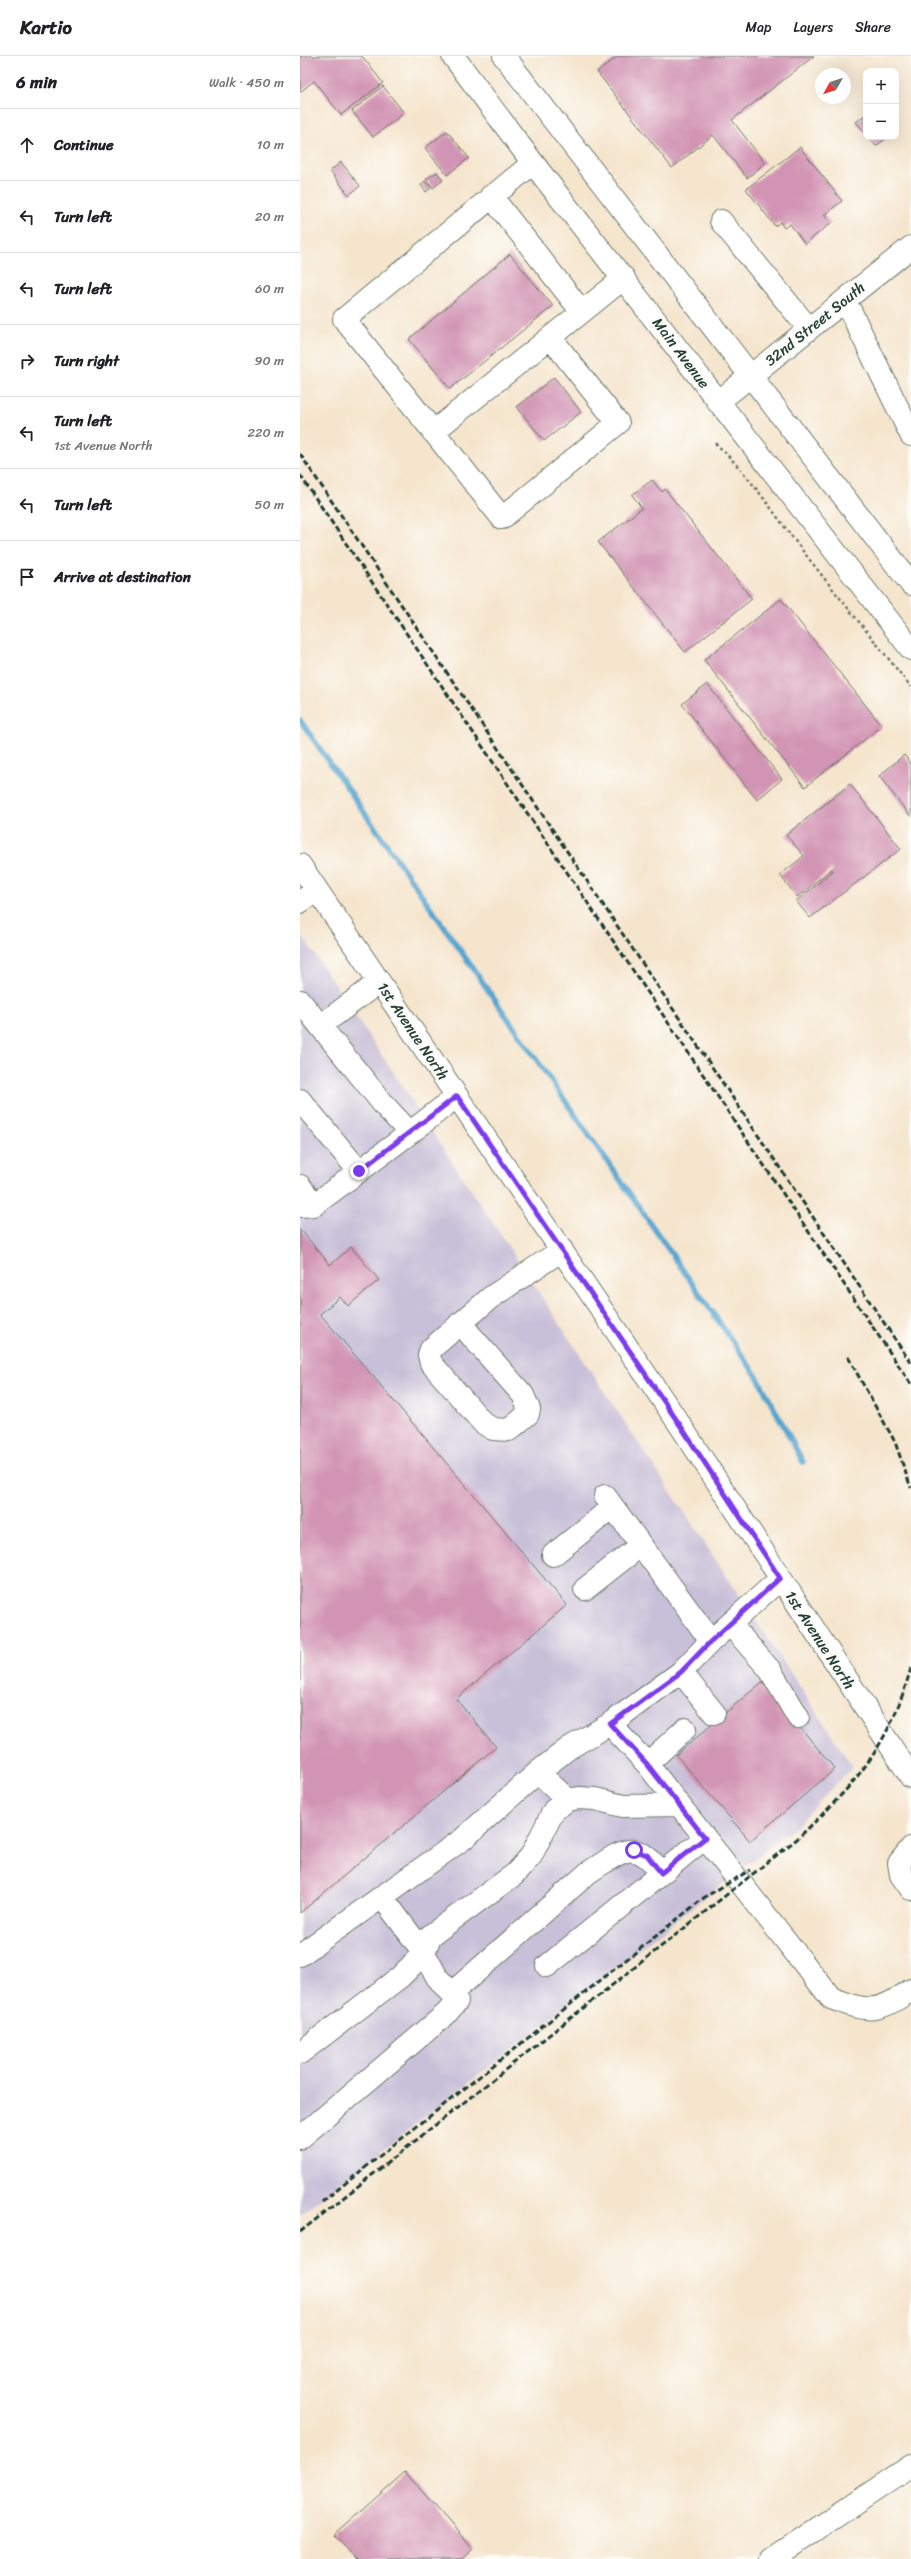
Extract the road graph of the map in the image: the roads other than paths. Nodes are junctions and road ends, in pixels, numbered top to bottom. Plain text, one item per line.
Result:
1 (453, 56) edge
2 (510, 58) edge
3 (533, 163) junction
4 (491, 196) junction
5 (721, 221) dead end
6 (911, 247) edge
7 (624, 278) junction
8 (844, 300) junction
9 (582, 312) junction
10 (809, 329) junction
11 (551, 338) junction
12 (750, 377) junction
13 (718, 402) junction
14 (433, 432) junction
15 (911, 435) edge
16 (911, 584) edge
17 (911, 649) edge
18 (300, 865) edge
19 (308, 896) edge
20 (379, 982) junction
21 (300, 1001) edge
22 (320, 1026) junction
23 (457, 1096) junction
24 (300, 1100) edge
25 (410, 1132) junction
26 (359, 1171) junction
27 (300, 1186) edge
28 (307, 1205) edge
29 (562, 1250) junction
30 (460, 1323) junction
31 (641, 1545) junction
32 (553, 1555) dead end
33 (780, 1578) junction
34 (585, 1589) dead end
35 (730, 1624) junction
36 (711, 1641) junction
37 (681, 1672) junction
38 (714, 1714) dead end
39 (798, 1717) dead end
40 (610, 1724) junction
41 (685, 1729) dead end
42 (647, 1764) junction
43 (538, 1772) junction
44 (911, 1777) edge
45 (568, 1800) junction
46 (679, 1805) junction
47 (705, 1838) junction
48 (911, 1848) edge
49 (661, 1873) junction
50 (911, 1889) edge
51 (382, 1897) junction
52 (424, 1953) junction
53 (300, 1956) edge
54 (546, 1966) dead end
55 (911, 1990) edge
56 (452, 1993) junction
57 (300, 2052) edge
58 (300, 2138) edge
59 (911, 2466) edge
60 (772, 2559) edge

1 - 3 street, Main Avenue
2 - 12 street
3 - 4 street
3 - 7 street, Main Avenue
4 - 9 street
4 - 14 street
5 - 10 street
6 - 8 street, 32nd Street South
7 - 9 street
7 - 13 street, Main Avenue
8 - 10 street, 32nd Street South
8 - 15 street
9 - 11 street
10 - 12 street, 32nd Street South
11 - 14 street
11 - 14 street
12 - 13 street, 32nd Street South
12 - 16 street
13 - 17 street, Main Avenue
18 - 19 street, 1st Avenue North
19 - 20 street, 1st Avenue North
20 - 22 street
20 - 23 street, 1st Avenue North
21 - 22 street
22 - 25 street
23 - 25 street
23 - 29 street, 1st Avenue North
24 - 26 street
25 - 26 street
26 - 28 street
27 - 28 street
29 - 30 street
29 - 33 street, 1st Avenue North
30 - 30 street
31 - 32 street
31 - 34 street
31 - 36 street
33 - 35 street
33 - 44 street, 1st Avenue North
35 - 36 street
35 - 39 street
36 - 37 street
37 - 38 street
37 - 40 street
40 - 42 street
40 - 43 street
41 - 42 street
42 - 46 street
43 - 45 street
43 - 51 street
45 - 46 street
45 - 52 street
46 - 47 street
47 - 49 street
47 - 55 street
48 - 50 street
49 - 54 street
49 - 56 street
51 - 52 street
51 - 53 street
52 - 56 street
52 - 57 street
56 - 58 street
59 - 60 street

